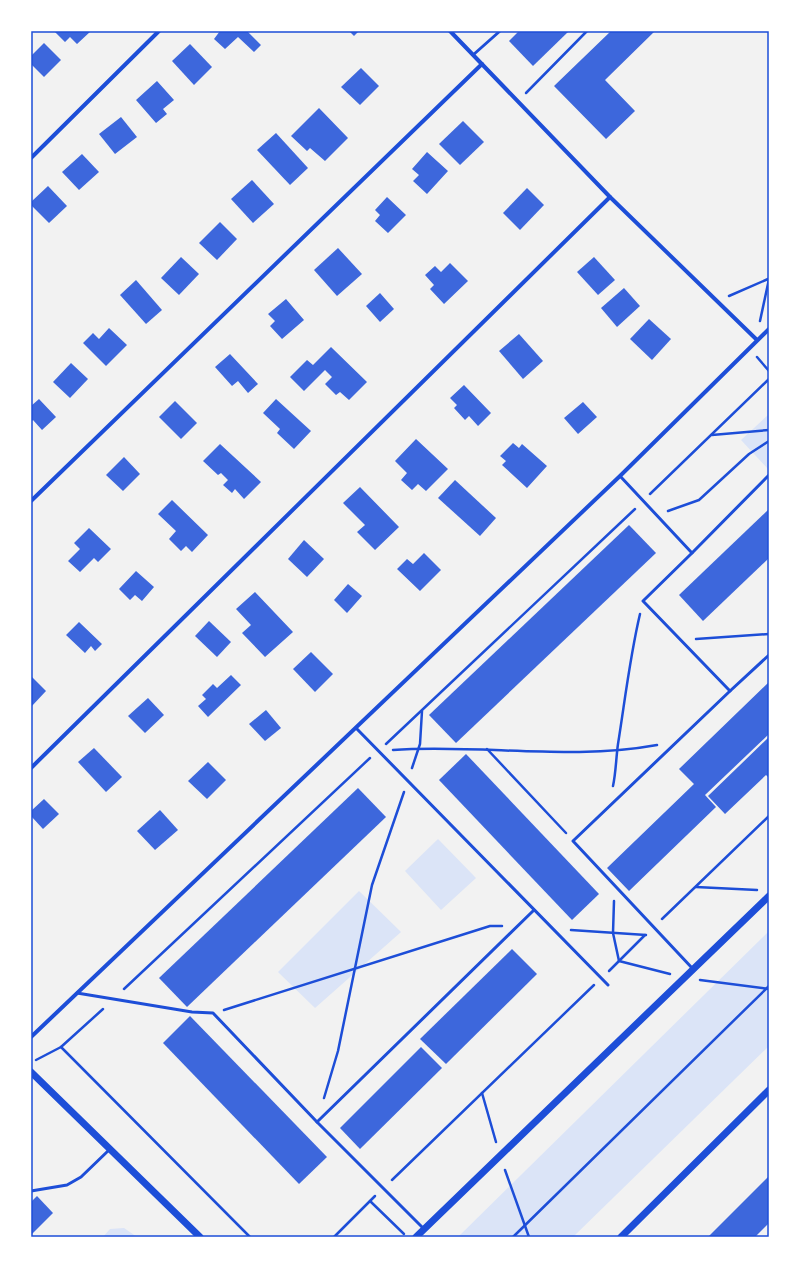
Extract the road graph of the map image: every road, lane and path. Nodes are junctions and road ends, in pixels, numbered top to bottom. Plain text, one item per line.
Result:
1 (159, 31) edge
2 (450, 31) edge
3 (500, 31) edge
4 (587, 31) edge
5 (473, 55) junction
6 (482, 64) junction
7 (518, 101) junction
8 (31, 158) edge
9 (610, 197) junction
10 (769, 279) edge
11 (717, 301) junction
12 (769, 329) edge
13 (756, 340) joint
14 (750, 349) junction
15 (769, 371) edge
16 (769, 379) edge
17 (769, 430) edge
18 (711, 435) junction
19 (769, 441) edge
20 (769, 475) edge
21 (620, 476) junction
22 (31, 501) edge
23 (643, 501) junction
24 (656, 516) junction
25 (692, 553) junction
26 (643, 601) junction
27 (769, 634) edge
28 (679, 638) junction
29 (769, 655) edge
30 (730, 691) junction
31 (422, 710) junction
32 (356, 728) junction
33 (678, 741) junction
34 (419, 748) junction
35 (487, 749) junction
36 (617, 750) junction
37 (378, 751) junction
38 (31, 768) edge
39 (408, 780) junction
40 (608, 808) junction
41 (769, 816) edge
42 (573, 841) junction
43 (614, 884) junction
44 (695, 887) junction
45 (762, 890) dead end
46 (769, 896) edge
47 (534, 910) junction
48 (517, 927) junction
49 (654, 927) junction
50 (554, 929) junction
51 (613, 933) junction
52 (646, 935) junction
53 (619, 961) junction
54 (354, 969) junction
55 (693, 969) junction
56 (602, 978) junction
57 (684, 978) junction
58 (608, 985) dead end
59 (768, 988) edge
60 (78, 992) junction
61 (113, 1000) junction
62 (213, 1013) junction
63 (53, 1016) joint
64 (31, 1037) edge
65 (61, 1047) junction
66 (31, 1062) edge
67 (31, 1072) edge
68 (769, 1090) edge
69 (317, 1122) junction
70 (110, 1149) junction
71 (384, 1188) junction
72 (31, 1191) edge
73 (370, 1201) junction
74 (424, 1229) junction
75 (200, 1237) edge
76 (250, 1237) edge
77 (334, 1237) edge
78 (408, 1237) edge
79 (416, 1237) edge
80 (513, 1237) edge
81 (621, 1237) edge

1 - 8 street
2 - 5 street
3 - 5 lane
4 - 7 path
5 - 6 street
6 - 7 street
6 - 22 street
7 - 9 street
9 - 11 street
9 - 38 street
10 - 11 path
10 - 13 path
11 - 13 street
12 - 14 street
14 - 15 path
14 - 21 street
16 - 18 path
17 - 18 path
18 - 23 path
19 - 24 path
20 - 25 lane
21 - 23 lane
21 - 32 street
23 - 24 lane
23 - 31 path
24 - 25 lane
25 - 26 lane
26 - 28 lane
26 - 36 path
27 - 28 path
28 - 30 lane
29 - 30 lane
30 - 33 lane
31 - 34 path
31 - 37 path
32 - 37 lane
32 - 60 street
33 - 36 path
33 - 40 lane
34 - 35 path
34 - 37 path
34 - 39 path
35 - 36 path
35 - 42 path
36 - 40 path
37 - 39 lane
37 - 61 path
39 - 47 lane
39 - 54 path
40 - 42 lane
41 - 44 path
42 - 43 lane
43 - 49 lane
43 - 51 path
44 - 45 path
44 - 49 path
46 - 55 street
47 - 48 lane
47 - 50 lane
48 - 54 path
48 - 69 lane
49 - 52 path
49 - 55 lane
50 - 51 path
50 - 56 lane
51 - 52 path
51 - 53 path
52 - 53 path
53 - 56 path
53 - 57 path
54 - 62 path
54 - 69 path
55 - 57 street
56 - 58 lane
56 - 71 path
57 - 59 path
57 - 74 street
59 - 80 path
60 - 61 lane
60 - 63 lane
61 - 62 lane
61 - 65 path
62 - 69 lane
63 - 64 street
65 - 66 path
65 - 76 path
67 - 70 street
68 - 81 street
69 - 71 lane
70 - 72 lane
70 - 75 street
71 - 73 path
71 - 74 lane
73 - 77 path
73 - 78 path
74 - 79 street

